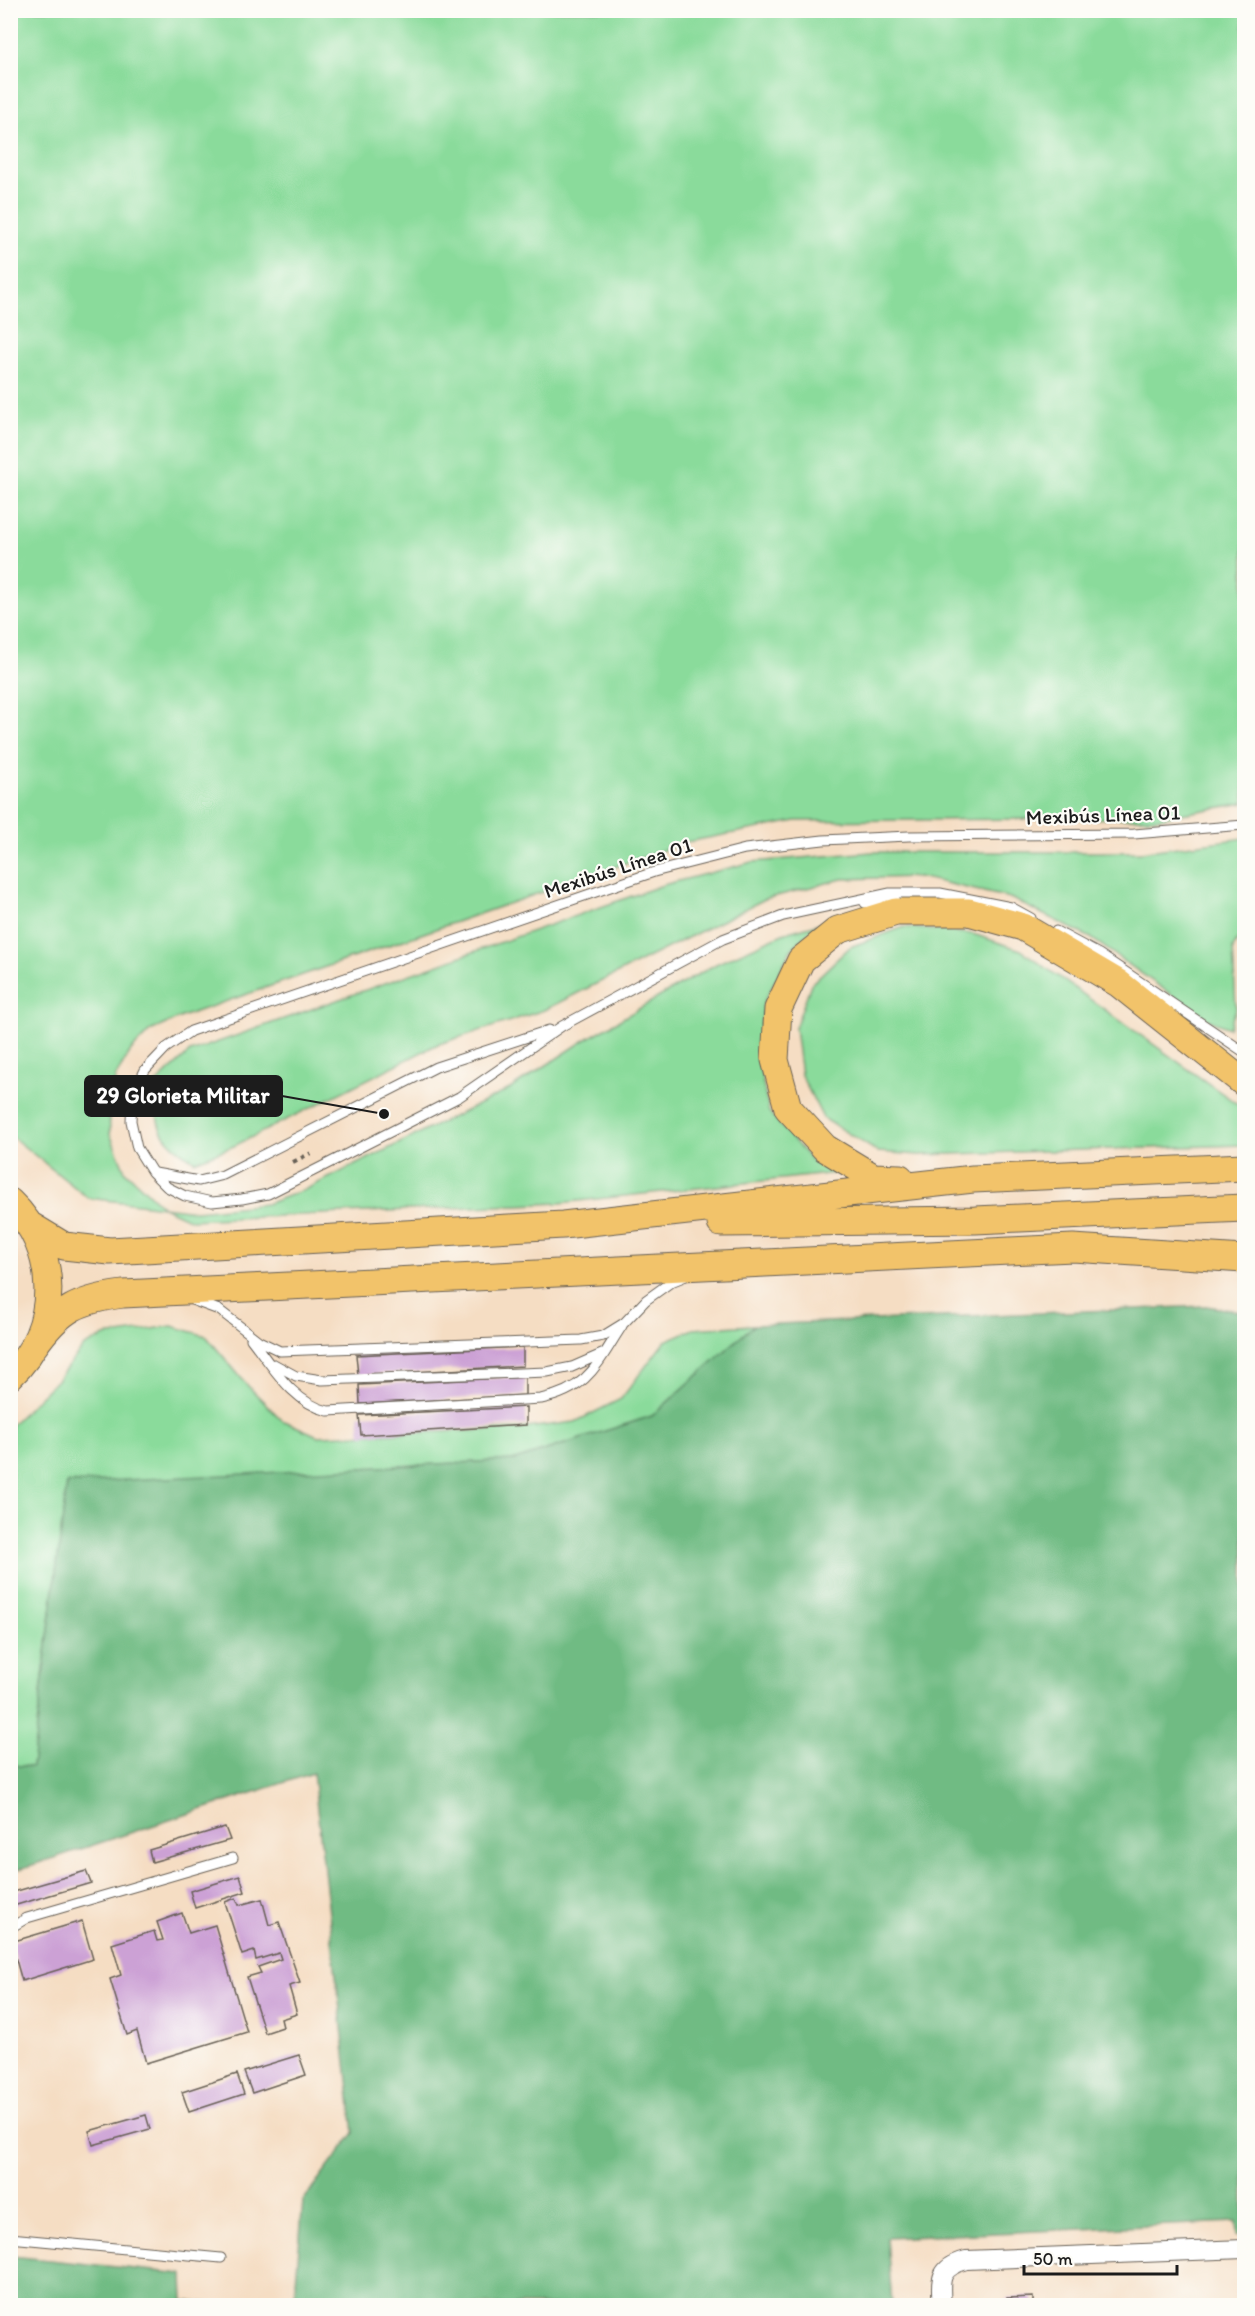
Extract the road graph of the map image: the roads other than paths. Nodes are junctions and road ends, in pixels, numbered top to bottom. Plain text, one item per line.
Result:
1 (1245, 825) edge
2 (832, 904) junction
3 (969, 912) junction
4 (1040, 923) dead end
5 (1050, 928) dead end
6 (562, 1026) junction
7 (1245, 1052) edge
8 (1245, 1083) edge
9 (1245, 1167) edge
10 (152, 1172) junction
11 (973, 1179) junction
12 (10, 1202) edge
13 (1245, 1208) edge
14 (564, 1225) junction
15 (31, 1226) junction
16 (1245, 1242) edge
17 (1073, 1248) junction
18 (1245, 1259) edge
19 (740, 1264) junction
20 (155, 1293) junction
21 (624, 1323) junction
22 (240, 1325) junction
23 (34, 1346) junction
24 (604, 1352) junction
25 (269, 1361) junction
26 (10, 1376) edge
27 (233, 1858) dead end
28 (10, 1928) edge
29 (10, 2238) edge
30 (1245, 2249) edge
31 (221, 2258) dead end
32 (942, 2306) edge

1 - 10 lane, Mexibús Línea 01
2 - 3 lane, Mexibús Línea 01
2 - 4 lane, Mexibús Línea 01
2 - 6 lane, Mexibús Línea 01
3 - 8 main road
3 - 11 main road
5 - 7 lane
6 - 10 lane, Mexibús Línea 01
6 - 10 lane, Mexibús Línea 01
9 - 11 main road
11 - 14 main road
12 - 15 main road
13 - 14 main road
14 - 15 main road
15 - 23 main road
16 - 17 main road
17 - 18 main road
17 - 19 main road
19 - 20 main road
19 - 21 lane
20 - 22 lane
20 - 23 main road
21 - 22 lane
21 - 24 lane
22 - 25 lane
23 - 26 main road
24 - 25 lane
24 - 25 lane
27 - 28 lane
29 - 31 lane
30 - 32 street

